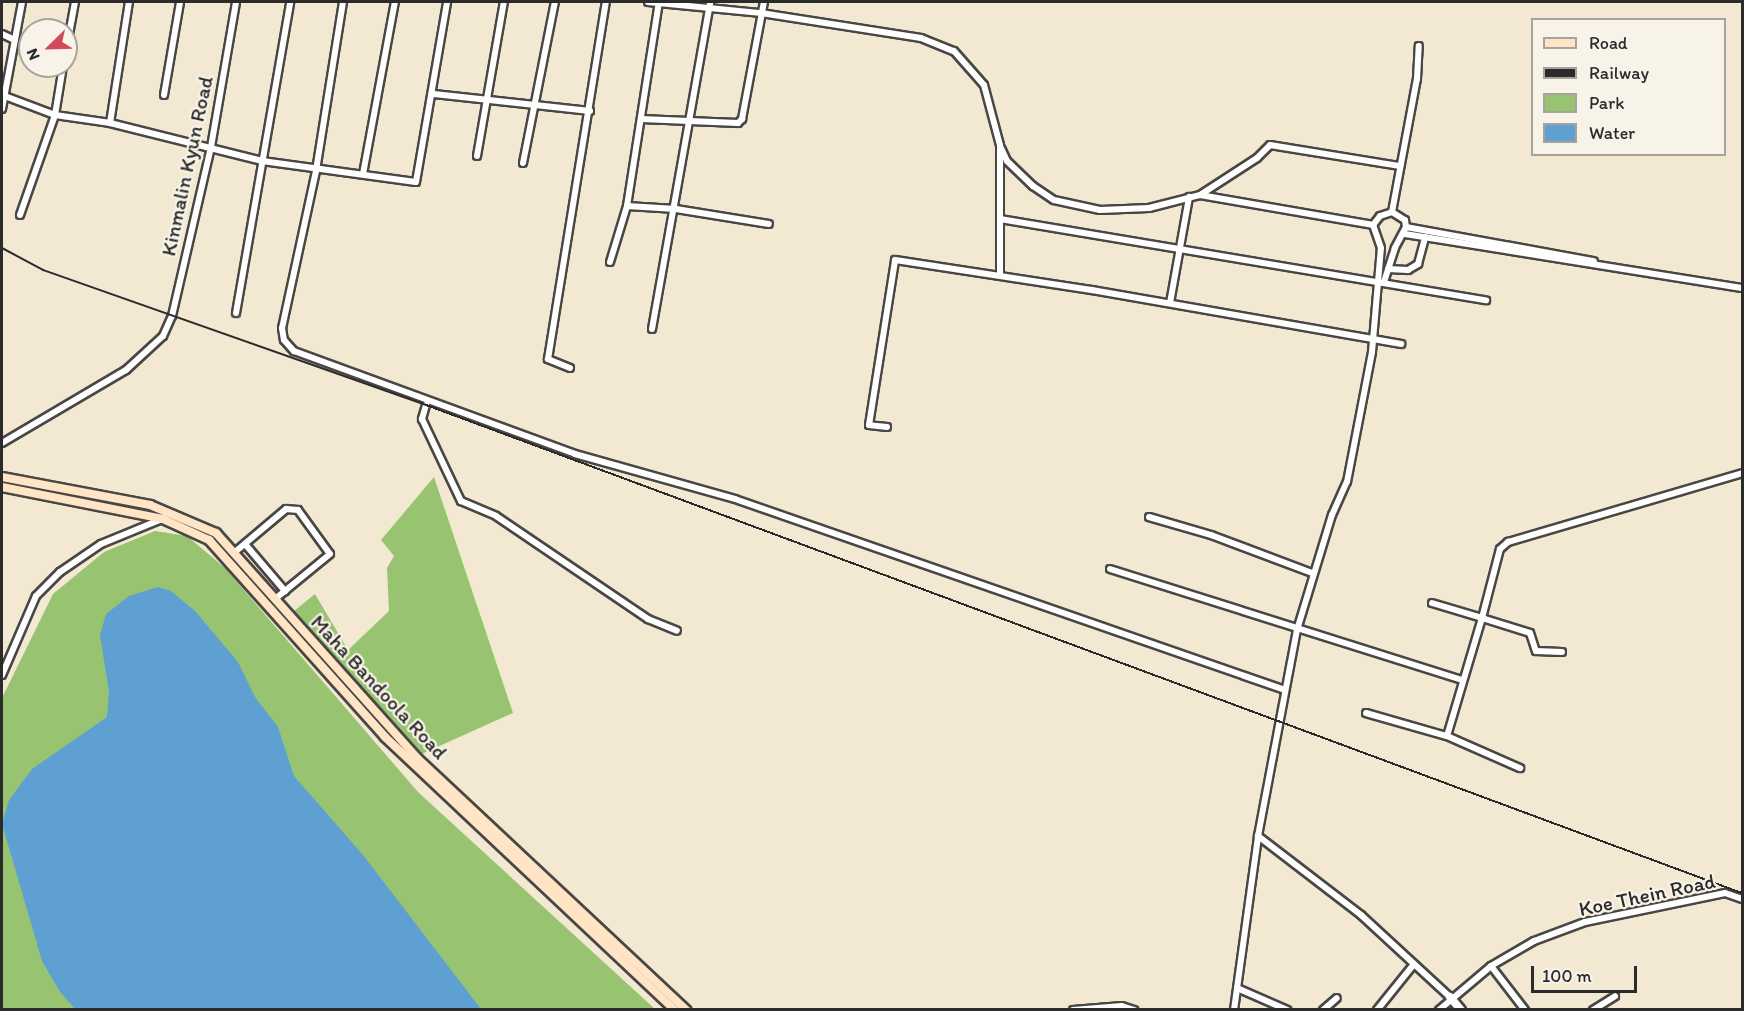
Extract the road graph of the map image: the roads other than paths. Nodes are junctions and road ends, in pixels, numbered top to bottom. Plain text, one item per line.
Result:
1 (22, 2) edge
2 (75, 2) edge
3 (129, 2) edge
4 (180, 2) edge
5 (236, 2) edge
6 (290, 2) edge
7 (343, 2) edge
8 (395, 2) edge
9 (447, 2) edge
10 (504, 2) edge
11 (555, 2) edge
12 (606, 2) edge
13 (648, 2) edge
14 (659, 2) edge
15 (764, 2) edge
16 (710, 5) edge
17 (762, 14) junction
18 (72, 18) edge
19 (2, 34) edge
20 (15, 40) junction
21 (1419, 46) dead end
22 (61, 78) edge
23 (434, 94) junction
24 (165, 95) dead end
25 (4, 96) edge
26 (483, 102) junction
27 (534, 105) junction
28 (2, 109) edge
29 (590, 111) junction
30 (55, 115) junction
31 (641, 119) junction
32 (689, 122) junction
33 (110, 123) junction
34 (1000, 145) junction
35 (211, 147) junction
36 (477, 156) dead end
37 (262, 161) junction
38 (523, 164) dead end
39 (1400, 166) junction
40 (316, 171) junction
41 (363, 174) junction
42 (1200, 195) junction
43 (1189, 197) junction
44 (627, 206) junction
45 (676, 209) junction
46 (1392, 212) junction
47 (20, 215) dead end
48 (1000, 219) junction
49 (769, 224) dead end
50 (1373, 225) junction
51 (1406, 231) junction
52 (1425, 237) junction
53 (1180, 249) junction
54 (610, 262) dead end
55 (1601, 263) junction
56 (1388, 269) junction
57 (1000, 275) junction
58 (1381, 282) junction
59 (1743, 288) edge
60 (1486, 300) dead end
61 (1170, 303) junction
62 (236, 313) dead end
63 (652, 329) dead end
64 (1373, 339) junction
65 (1401, 344) dead end
66 (570, 368) dead end
67 (426, 405) dead end
68 (887, 428) dead end
69 (2, 443) edge
70 (1743, 473) edge
71 (2, 477) edge
72 (2, 487) edge
73 (177, 514) junction
74 (1149, 517) dead end
75 (163, 519) junction
76 (244, 544) junction
77 (235, 552) junction
78 (1110, 569) dead end
79 (1312, 573) junction
80 (285, 591) junction
81 (274, 598) junction
82 (1432, 603) dead end
83 (1482, 618) junction
84 (1297, 630) junction
85 (677, 631) dead end
86 (1562, 652) dead end
87 (2, 675) edge
88 (1463, 680) junction
89 (1285, 690) junction
90 (1366, 713) dead end
91 (1447, 736) junction
92 (1520, 768) dead end
93 (1258, 836) junction
94 (1743, 899) edge
95 (1414, 964) junction
96 (1491, 966) junction
97 (1236, 988) junction
98 (1615, 996) dead end
99 (1450, 997) junction
100 (1337, 998) dead end
101 (675, 1010) edge
102 (686, 1010) edge
103 (1073, 1010) edge
104 (1134, 1010) edge
105 (1234, 1010) edge
106 (1287, 1010) edge
107 (1323, 1010) edge
108 (1377, 1010) edge
109 (1439, 1010) edge
110 (1461, 1010) edge
111 (1525, 1010) edge
112 (1593, 1010) edge

1 - 20 street
2 - 18 street
3 - 33 street
4 - 24 street
5 - 35 street, Kinmalin Kyun Road
6 - 37 street
7 - 40 street
8 - 41 street
9 - 23 street
10 - 26 street
11 - 27 street
12 - 29 street
13 - 14 street
14 - 16 street
14 - 31 street
15 - 17 street
16 - 17 street
16 - 32 street
17 - 32 street
17 - 34 street
19 - 20 street
20 - 25 street
21 - 39 street
22 - 30 street
23 - 26 street
23 - 41 street
25 - 28 street
25 - 30 street
26 - 27 street
26 - 36 street
27 - 29 street
27 - 38 street
29 - 66 street
30 - 33 street
30 - 47 street
31 - 32 street
31 - 44 street
32 - 45 street
33 - 35 street
34 - 43 street
34 - 48 street
35 - 37 street
35 - 69 street, Kinmalin Kyun Road
37 - 40 street
37 - 62 street
39 - 42 street
39 - 46 street
40 - 41 street
40 - 89 street
42 - 43 street
42 - 50 street
43 - 53 street
44 - 45 street
44 - 54 street
45 - 49 street
45 - 63 street
46 - 50 street
46 - 51 street
48 - 53 street
48 - 57 street
50 - 58 street
51 - 52 street
51 - 55 street
51 - 56 street
52 - 55 street
52 - 56 street
53 - 58 street
53 - 61 street
55 - 59 street
56 - 58 street
57 - 61 street
57 - 68 street
58 - 60 street
58 - 64 street
61 - 64 street
64 - 65 street
64 - 79 street
67 - 85 street
70 - 83 street
71 - 73 main road, Maha Bandoola Road
72 - 75 main road, Maha Bandoola Road
73 - 75 street
73 - 77 main road, Maha Bandoola Road
74 - 79 street
75 - 87 street
75 - 101 main road, Maha Bandoola Road
76 - 77 street
76 - 80 street
76 - 80 street
77 - 81 main road, Maha Bandoola Road
78 - 84 street
79 - 84 street
80 - 81 street
81 - 102 main road, Maha Bandoola Road
82 - 83 street
83 - 86 street
83 - 88 street
84 - 88 street
84 - 89 street
88 - 91 street
89 - 93 street
90 - 91 street
91 - 92 street
93 - 95 street
93 - 97 street
94 - 96 street, Koe Thein Road
95 - 99 street
95 - 108 street
96 - 99 street, Koe Thein Road
96 - 111 street
97 - 105 street
97 - 106 street
98 - 112 street
99 - 109 street, Koe Thein Road
99 - 110 street
100 - 107 street
103 - 104 street

